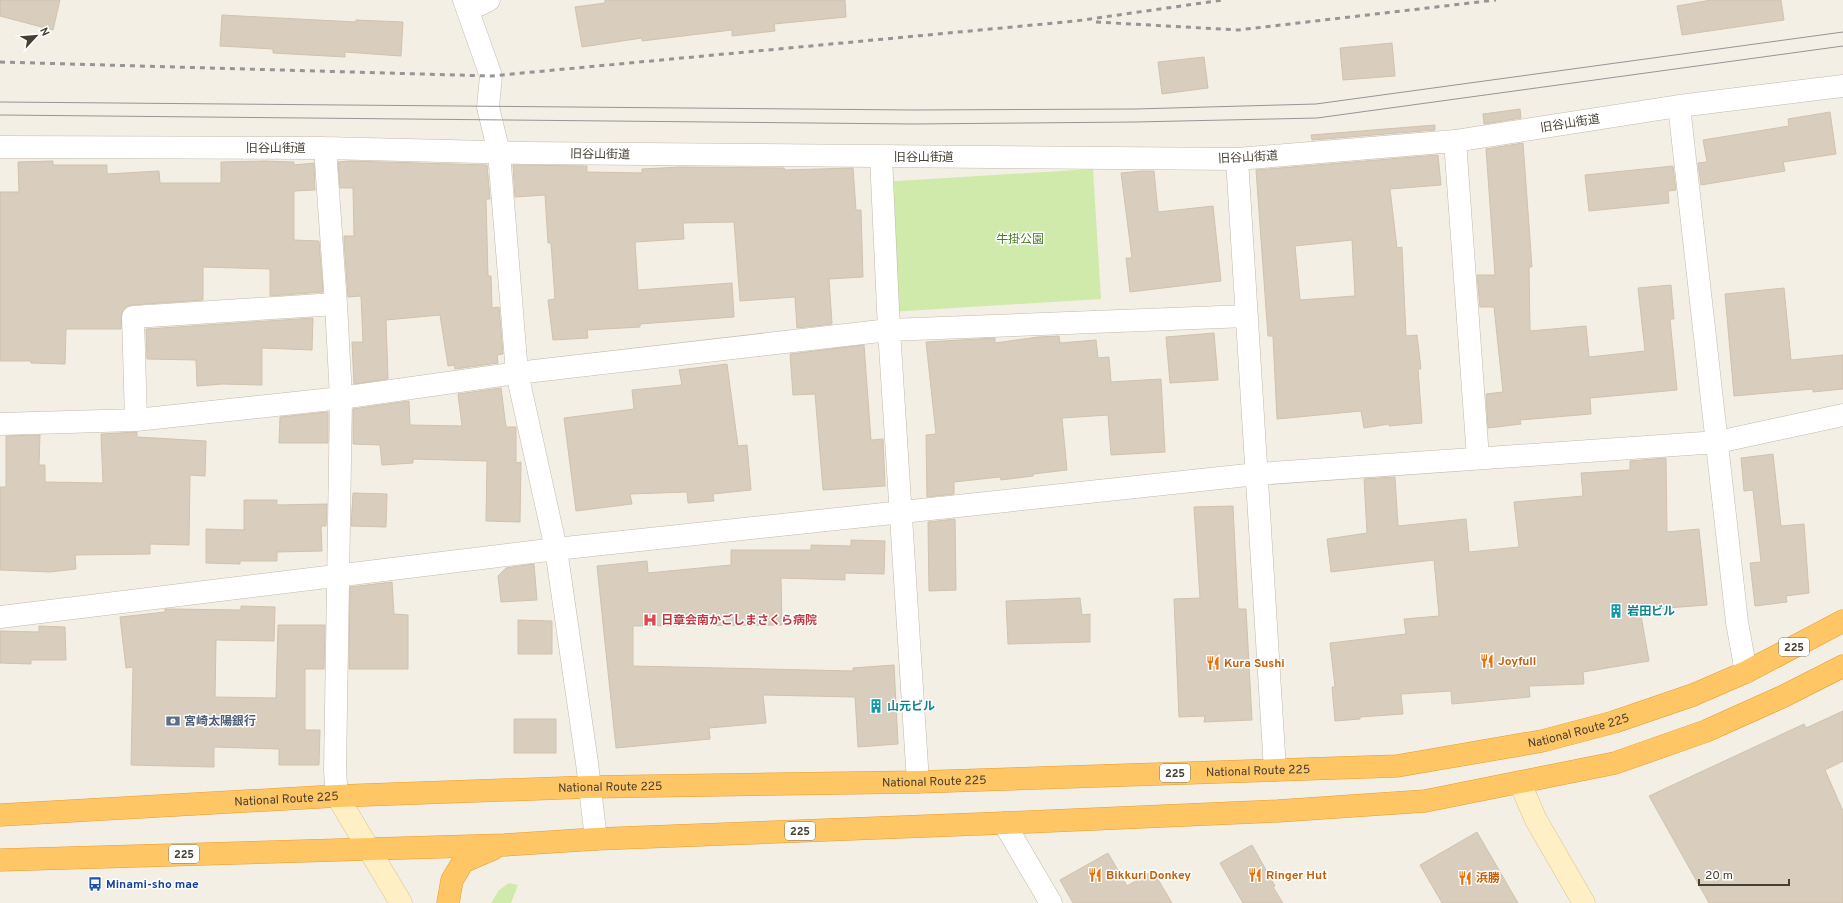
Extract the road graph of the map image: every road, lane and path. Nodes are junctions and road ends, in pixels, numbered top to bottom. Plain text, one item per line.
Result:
1 (489, 0) edge
2 (466, 5) edge
3 (1843, 86) edge
4 (1679, 106) junction
5 (1455, 141) junction
6 (0, 147) edge
7 (325, 148) junction
8 (499, 153) junction
9 (881, 157) junction
10 (1237, 159) junction
11 (336, 304) junction
12 (1247, 316) junction
13 (889, 330) junction
14 (517, 373) junction
15 (341, 398) junction
16 (1843, 415) edge
17 (136, 420) junction
18 (0, 424) edge
19 (1718, 442) junction
20 (1478, 458) junction
21 (1257, 474) junction
22 (901, 513) junction
23 (556, 549) junction
24 (337, 576) junction
25 (0, 617) edge
26 (1843, 621) edge
27 (1843, 666) edge
28 (1746, 672) junction
29 (1275, 770) junction
30 (918, 782) junction
31 (1520, 783) junction
32 (590, 787) junction
33 (337, 796) junction
34 (0, 815) edge
35 (1004, 823) junction
36 (596, 839) junction
37 (504, 845) junction
38 (367, 848) junction
39 (0, 860) edge
40 (401, 903) edge
41 (448, 903) edge
42 (1050, 903) edge
43 (1584, 903) edge

1 - 2 street
2 - 8 street
3 - 4 street, 旧谷山街道
4 - 5 street, 旧谷山街道
4 - 19 street
5 - 10 street, 旧谷山街道
5 - 20 street
6 - 7 street, 旧谷山街道
7 - 8 street, 旧谷山街道
7 - 11 street
8 - 9 street, 旧谷山街道
8 - 14 street
9 - 10 street, 旧谷山街道
9 - 13 street
10 - 12 street
11 - 15 street
11 - 17 street
12 - 13 street
12 - 21 street
13 - 14 street
13 - 22 street
14 - 15 street
14 - 23 street
15 - 17 street
15 - 24 street
16 - 19 street
17 - 18 street
19 - 20 street
19 - 28 street
20 - 21 street
21 - 22 street
21 - 29 street
22 - 23 street
22 - 30 street
23 - 24 street
23 - 32 street
24 - 25 street
24 - 33 street
26 - 28 highway, National Route 225 / 225
27 - 31 highway, 225
28 - 29 highway, National Route 225 / 225
29 - 30 highway, National Route 225 / 225
30 - 32 highway, National Route 225 / 225
31 - 35 highway, 225
31 - 43 street
32 - 33 highway, National Route 225 / 225
32 - 36 street
33 - 34 highway, National Route 225 / 225
33 - 38 street
35 - 36 highway, 225
35 - 42 street
36 - 37 highway, 225
37 - 38 highway, 225
37 - 41 highway
38 - 39 highway, 225
38 - 40 street

